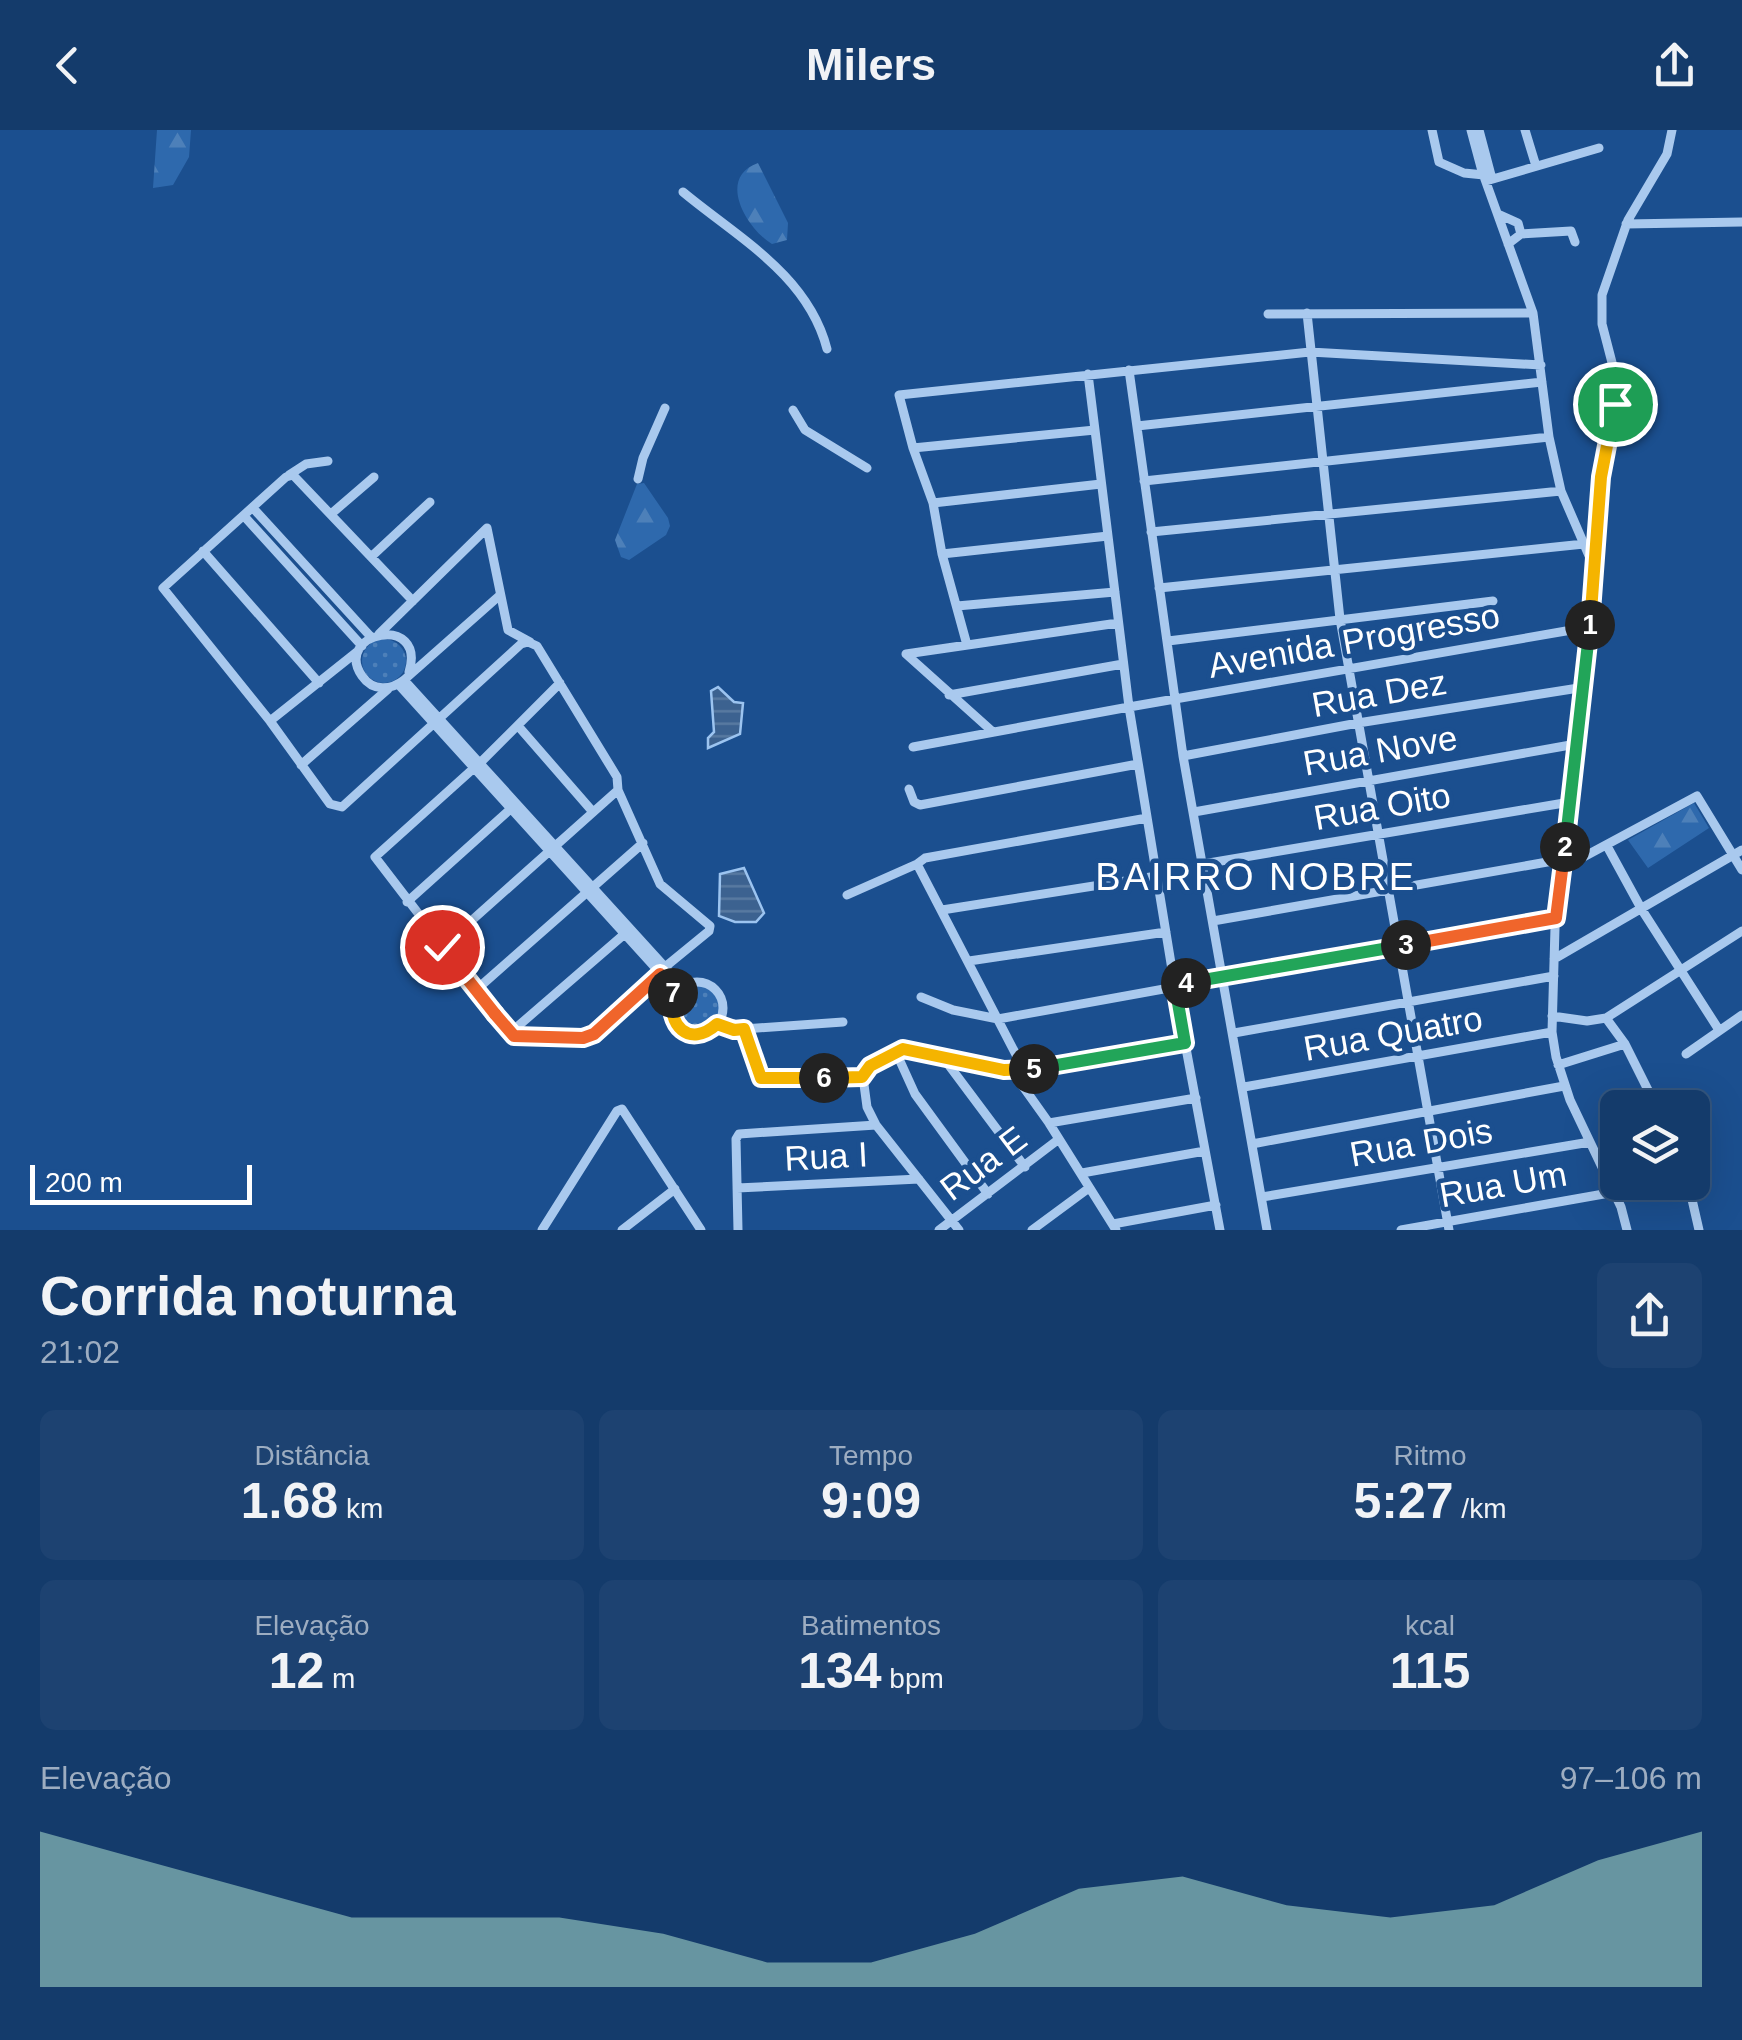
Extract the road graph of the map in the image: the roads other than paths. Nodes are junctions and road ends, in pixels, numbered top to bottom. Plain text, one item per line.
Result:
1 (1432, 130) edge
2 (1471, 130) edge
3 (1479, 130) edge
4 (1525, 130) edge
5 (1672, 130) edge
6 (1599, 148) dead end
7 (1536, 166) junction
8 (1487, 178) junction
9 (683, 192) dead end
10 (1498, 214) junction
11 (1742, 222) edge
12 (1626, 224) junction
13 (1521, 234) junction
14 (1575, 242) dead end
15 (1508, 244) junction
16 (1533, 312) junction
17 (1307, 313) junction
18 (1268, 314) dead end
19 (827, 349) dead end
20 (1310, 352) junction
21 (1540, 364) junction
22 (1129, 370) junction
23 (1088, 374) junction
24 (1542, 382) junction
25 (1316, 405) junction
26 (664, 408) dead end
27 (793, 410) dead end
28 (1137, 426) junction
29 (1095, 430) junction
30 (1549, 437) junction
31 (913, 448) junction
32 (1322, 460) junction
33 (328, 462) dead end
34 (867, 468) dead end
35 (289, 475) junction
36 (374, 477) dead end
37 (638, 479) dead end
38 (1144, 481) junction
39 (1101, 484) junction
40 (1561, 491) junction
41 (430, 502) dead end
42 (932, 503) junction
43 (249, 512) junction
44 (331, 514) junction
45 (1327, 514) junction
46 (1152, 532) junction
47 (1108, 536) junction
48 (1584, 544) junction
49 (203, 552) junction
50 (942, 554) junction
51 (371, 557) junction
52 (1594, 568) junction
53 (1332, 569) junction
54 (1160, 588) junction
55 (1114, 592) junction
56 (498, 596) junction
57 (414, 602) junction
58 (1493, 602) dead end
59 (957, 606) junction
60 (1340, 619) junction
61 (1118, 623) junction
62 (1590, 627) junction
63 (375, 636) junction
64 (1168, 641) junction
65 (532, 643) junction
66 (967, 646) junction
67 (360, 648) junction
68 (1124, 664) junction
69 (1349, 669) junction
70 (400, 681) junction
71 (319, 683) junction
72 (560, 683) junction
73 (1584, 686) junction
74 (949, 695) junction
75 (1175, 699) junction
76 (1129, 707) junction
77 (270, 721) junction
78 (438, 722) junction
79 (1358, 723) junction
80 (519, 727) junction
81 (992, 732) junction
82 (1576, 744) junction
83 (913, 747) dead end
84 (1184, 756) junction
85 (1138, 764) junction
86 (301, 766) junction
87 (477, 766) junction
88 (1367, 779) junction
89 (908, 789) dead end
90 (618, 790) junction
91 (1570, 802) junction
92 (514, 806) junction
93 (593, 812) junction
94 (1194, 812) junction
95 (1148, 818) junction
96 (1379, 835) junction
97 (643, 843) junction
98 (1607, 846) junction
99 (552, 849) junction
100 (1738, 852) edge
101 (921, 861) junction
102 (1202, 864) junction
103 (1563, 864) junction
104 (1742, 870) edge
105 (1157, 876) junction
106 (590, 890) junction
107 (1387, 890) junction
108 (847, 895) dead end
109 (407, 902) junction
110 (942, 910) junction
111 (1642, 910) junction
112 (1556, 918) junction
113 (1214, 921) junction
114 (1742, 931) edge
115 (627, 932) junction
116 (1166, 932) junction
117 (442, 947) junction
118 (1398, 947) junction
119 (1554, 959) junction
120 (969, 961) junction
121 (1680, 968) junction
122 (663, 971) junction
123 (1554, 976) junction
124 (1224, 977) junction
125 (687, 983) junction
126 (1175, 986) junction
127 (476, 990) junction
128 (673, 995) junction
129 (921, 997) dead end
130 (1406, 1002) junction
131 (1742, 1015) edge
132 (1552, 1016) junction
133 (1606, 1018) junction
134 (998, 1019) junction
135 (842, 1022) dead end
136 (717, 1024) junction
137 (744, 1029) junction
138 (1719, 1030) junction
139 (1552, 1032) junction
140 (510, 1033) junction
141 (1234, 1033) junction
142 (1185, 1043) junction
143 (1625, 1044) junction
144 (895, 1050) junction
145 (1686, 1054) dead end
146 (1417, 1058) junction
147 (945, 1060) junction
148 (1558, 1064) junction
149 (1024, 1070) junction
150 (1012, 1071) junction
151 (862, 1077) junction
152 (1564, 1086) junction
153 (1244, 1087) junction
154 (1649, 1090) edge
155 (1196, 1098) junction
156 (1426, 1113) junction
157 (1049, 1123) junction
158 (876, 1125) junction
159 (1060, 1140) junction
160 (1590, 1142) junction
161 (1252, 1144) junction
162 (1206, 1151) junction
163 (1600, 1162) edge
164 (1437, 1166) junction
165 (1024, 1167) junction
166 (1082, 1174) junction
167 (919, 1179) junction
168 (675, 1188) junction
169 (737, 1188) junction
170 (1089, 1188) junction
171 (988, 1194) junction
172 (1600, 1195) edge
173 (1262, 1197) junction
174 (1617, 1200) edge
175 (1692, 1200) edge
176 (1216, 1206) junction
177 (952, 1220) junction
178 (1447, 1226) edge
179 (1114, 1227) edge
180 (542, 1230) edge
181 (622, 1230) edge
182 (701, 1230) edge
183 (738, 1230) edge
184 (938, 1230) edge
185 (959, 1230) edge
186 (1032, 1230) edge
187 (1220, 1230) edge
188 (1268, 1230) edge
189 (1401, 1230) edge
190 (1626, 1230) edge
191 (1698, 1230) edge

1 - 8 street
2 - 8 street
3 - 8 street
4 - 7 street
5 - 12 street
6 - 7 street
7 - 8 street
8 - 10 street
9 - 19 street
10 - 13 street
10 - 15 street
11 - 12 street
12 - 52 street
13 - 14 street
13 - 15 street
15 - 16 street
16 - 17 street
16 - 21 street
17 - 18 street
17 - 20 street
20 - 21 street
20 - 22 street
20 - 25 street
21 - 24 street
22 - 23 street
22 - 28 street
23 - 29 street
23 - 31 street
24 - 25 street
24 - 30 street
25 - 28 street
25 - 32 street
26 - 37 street
27 - 34 street
28 - 38 street
29 - 31 street
29 - 39 street
30 - 32 street
30 - 40 street
31 - 42 street
32 - 38 street
32 - 45 street
33 - 35 street
35 - 43 street
35 - 44 street
36 - 44 street
38 - 46 street
39 - 42 street
39 - 47 street
40 - 45 street
40 - 48 street
41 - 51 street
42 - 50 street
43 - 49 street
43 - 63 street
43 - 67 street
44 - 51 street
45 - 46 street
45 - 53 street
46 - 54 street
47 - 50 street
47 - 55 street
48 - 52 street
48 - 53 street
49 - 71 street
49 - 77 street
50 - 59 street
51 - 57 street
52 - 62 street
53 - 54 street
53 - 60 street
54 - 64 street
55 - 59 street
55 - 61 street
56 - 57 street
56 - 65 street
56 - 70 street
57 - 63 street
58 - 60 street
59 - 66 street
60 - 64 street
60 - 69 street
61 - 66 street
61 - 68 street
62 - 69 street, Avenida Progresso
62 - 73 street
63 - 67 street
63 - 70 street
64 - 75 street
65 - 72 street
65 - 78 street
66 - 74 street
67 - 70 street
67 - 71 street
68 - 74 street
68 - 76 street
69 - 75 street, Avenida Progresso
69 - 79 street
70 - 78 street
70 - 86 street
71 - 77 street
72 - 80 street
72 - 90 street
73 - 79 street, Rua Dez
73 - 82 street
74 - 81 street
75 - 76 street, Avenida Progresso
75 - 84 street
76 - 81 street, Avenida Progresso
76 - 85 street
77 - 86 street
78 - 86 street
78 - 87 street
79 - 84 street, Rua Dez
79 - 88 street
80 - 87 street
80 - 93 street
81 - 83 street, Avenida Progresso
82 - 88 street, Rua Nove
82 - 91 street
84 - 94 street
85 - 89 street
85 - 95 street
87 - 92 street
87 - 109 street
88 - 94 street, Rua Nove
88 - 96 street
90 - 93 street
90 - 97 street
91 - 96 street, Rua Oito
91 - 103 street
92 - 99 street
92 - 109 street
93 - 99 street
94 - 102 street
95 - 101 street
95 - 105 street
96 - 102 street, Rua Oito
96 - 107 street
97 - 106 street
97 - 122 street
98 - 100 street
98 - 103 street
98 - 111 street
99 - 106 street
99 - 117 street
100 - 104 street
100 - 111 street
101 - 108 street
101 - 110 street
102 - 113 street
103 - 107 street
103 - 112 street
105 - 110 street
105 - 116 street
106 - 115 street
106 - 127 street
107 - 113 street
107 - 118 street
109 - 117 street
110 - 120 street
111 - 119 street
111 - 121 street
112 - 118 street
112 - 119 street
113 - 124 street
114 - 121 street
115 - 122 street
115 - 140 street
116 - 120 street
116 - 126 street
117 - 127 street
118 - 124 street
118 - 130 street
119 - 123 street
120 - 134 street
121 - 133 street
121 - 138 street
122 - 125 street
122 - 128 street
122 - 140 street
123 - 130 street
123 - 132 street
124 - 126 street
124 - 141 street
125 - 128 street
125 - 136 street
126 - 134 street
126 - 142 street
127 - 140 street
128 - 136 street
129 - 134 street
130 - 141 street
130 - 146 street
131 - 138 street
132 - 133 street
132 - 139 street
133 - 143 street
134 - 149 street
135 - 137 street
136 - 137 street
137 - 151 street
138 - 145 street
139 - 146 street, Rua Quatro
139 - 148 street
141 - 153 street
142 - 149 street
142 - 155 street
143 - 148 street
143 - 154 street
144 - 147 street
144 - 151 street
144 - 171 street
146 - 153 street, Rua Quatro
146 - 156 street
147 - 150 street
147 - 165 street
148 - 152 street
149 - 150 street
150 - 157 street
151 - 158 street
152 - 156 street
152 - 160 street
153 - 161 street
155 - 157 street
155 - 162 street
156 - 161 street
156 - 164 street
157 - 159 street
158 - 167 street
158 - 169 street
159 - 165 street, Rua E
159 - 166 street
160 - 163 street
160 - 164 street, Rua Dois
161 - 173 street
162 - 166 street
162 - 176 street
164 - 173 street, Rua Dois
164 - 178 street
165 - 171 street, Rua E
166 - 170 street
167 - 169 street, Rua I
167 - 177 street
168 - 180 street
168 - 181 street
168 - 182 street
169 - 183 street
170 - 179 street
170 - 186 street
171 - 177 street, Rua E
172 - 178 street, Rua Um
173 - 188 street
174 - 190 street
175 - 191 street
176 - 179 street
176 - 187 street
177 - 184 street, Rua E
177 - 185 street
178 - 189 street, Rua Um

